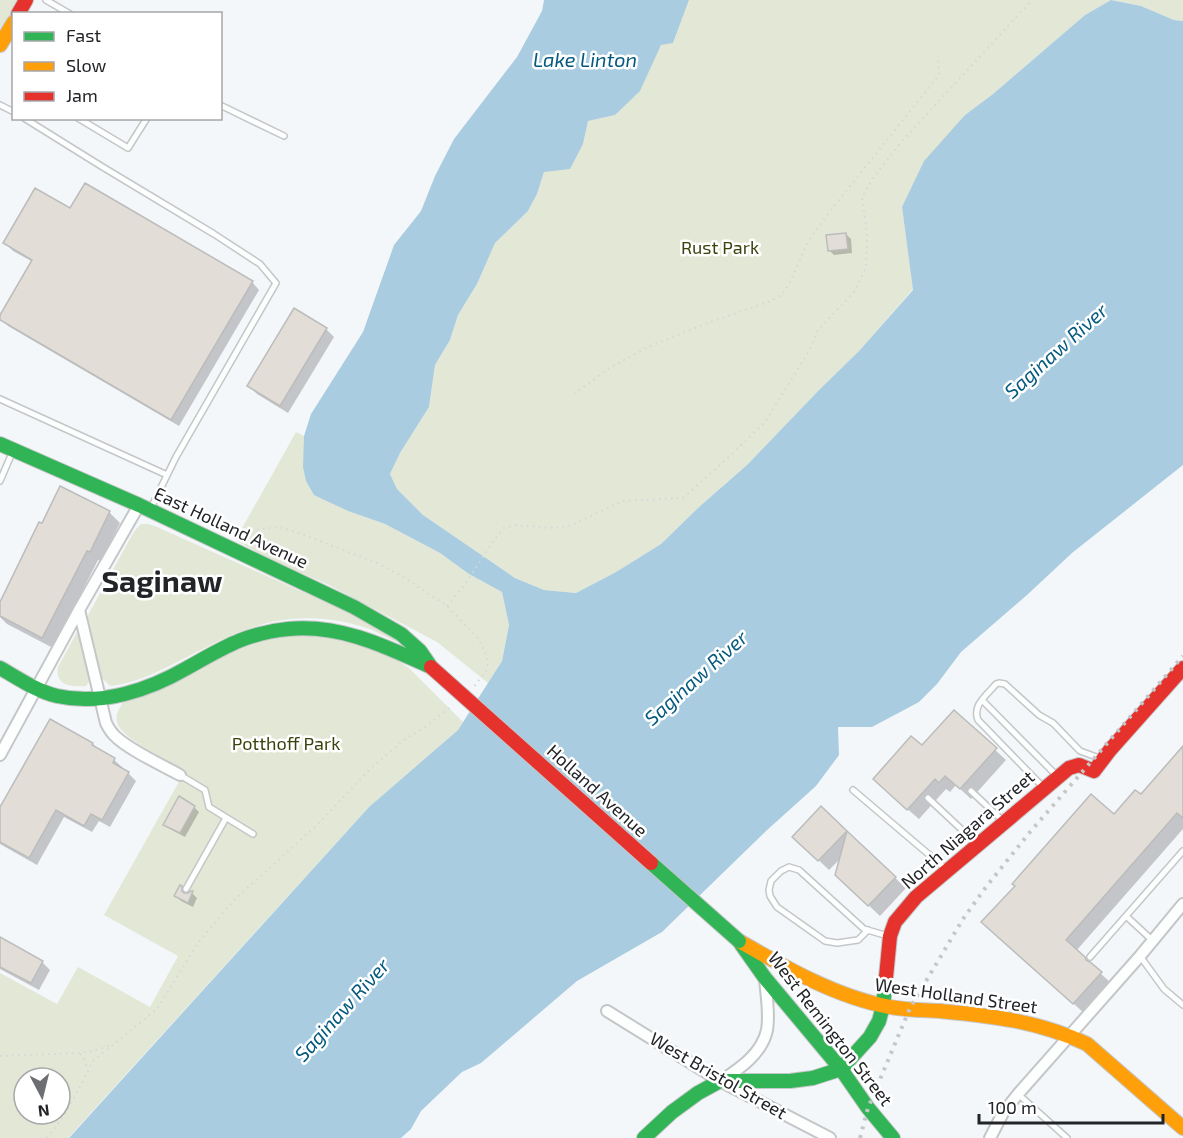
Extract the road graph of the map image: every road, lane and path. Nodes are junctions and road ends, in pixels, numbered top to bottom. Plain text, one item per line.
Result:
1 (46, 0) edge
2 (1032, 0) edge
3 (66, 12) edge
4 (12, 25) edge
5 (0, 45) edge
6 (938, 56) dead end
7 (222, 106) edge
8 (27, 120) edge
9 (38, 120) edge
10 (81, 120) edge
11 (146, 120) edge
12 (35, 125) junction
13 (284, 136) dead end
14 (574, 394) dead end
15 (0, 399) edge
16 (0, 444) edge
17 (13, 450) junction
18 (167, 475) junction
19 (0, 482) edge
20 (144, 508) junction
21 (233, 532) dead end
22 (447, 606) junction
23 (79, 610) junction
24 (431, 667) junction
25 (0, 668) edge
26 (1183, 668) edge
27 (36, 688) junction
28 (473, 688) dead end
29 (100, 698) junction
30 (982, 700) junction
31 (457, 701) dead end
32 (0, 755) edge
33 (1103, 759) junction
34 (180, 775) joint
35 (1058, 777) junction
36 (1045, 788) junction
37 (853, 790) dead end
38 (971, 790) dead end
39 (928, 798) dead end
40 (226, 818) junction
41 (1004, 823) junction
42 (253, 834) dead end
43 (978, 845) junction
44 (1183, 851) edge
45 (947, 870) junction
46 (186, 889) dead end
47 (1183, 904) edge
48 (1126, 916) junction
49 (868, 930) junction
50 (890, 936) junction
51 (1152, 940) junction
52 (739, 941) junction
53 (1140, 956) junction
54 (1090, 957) dead end
55 (765, 978) junction
56 (1183, 1005) edge
57 (883, 1006) junction
58 (607, 1011) dead end
59 (1070, 1034) junction
60 (114, 1044) junction
61 (77, 1053) junction
62 (0, 1056) edge
63 (841, 1069) junction
64 (87, 1072) junction
65 (720, 1081) junction
66 (1018, 1094) junction
67 (1183, 1128) edge
68 (47, 1138) edge
69 (644, 1138) edge
70 (830, 1138) edge
71 (893, 1138) edge
72 (990, 1138) edge
73 (1067, 1138) edge

1 - 3 lane
2 - 22 path
4 - 5 main road
6 - 14 path
7 - 13 lane
8 - 12 lane
9 - 12 lane
10 - 11 lane
12 - 18 lane
15 - 18 lane
16 - 17 main road, East Holland Avenue
17 - 19 lane
17 - 20 main road, East Holland Avenue
18 - 20 lane
20 - 23 street
20 - 24 main road, East Holland Avenue
21 - 22 path
22 - 28 path
23 - 27 street
23 - 29 street
24 - 29 main road
24 - 52 main road, Holland Avenue, bridge
25 - 27 main road
26 - 33 main road
27 - 29 main road
27 - 32 street
29 - 34 street
30 - 33 lane
30 - 35 lane
30 - 36 lane
31 - 60 path
33 - 35 main road, North Niagara Street
34 - 40 lane
35 - 36 main road, North Niagara Street
36 - 41 main road, North Niagara Street
37 - 45 lane
38 - 41 lane
39 - 43 lane
40 - 42 lane
40 - 46 lane
41 - 43 main road, North Niagara Street
43 - 45 main road, North Niagara Street
44 - 48 lane
45 - 50 main road, North Niagara Street
47 - 51 street
48 - 51 lane
48 - 54 lane
49 - 49 lane
49 - 50 lane
50 - 57 main road, North Niagara Street
51 - 53 street
52 - 55 main road, West Remington Street
52 - 57 main road, West Holland Street
53 - 56 lane
53 - 59 street
55 - 63 main road, West Remington Street
55 - 65 street
57 - 59 main road, West Holland Street
57 - 63 main road, North Niagara Street
58 - 65 street, West Bristol Street
59 - 66 street
59 - 67 main road, West Holland Street
60 - 61 path
60 - 64 path
61 - 62 path
61 - 64 path
63 - 65 main road
63 - 71 main road, West Remington Street
64 - 68 path
65 - 69 main road
65 - 70 street, West Bristol Street
66 - 72 street
66 - 73 lane

